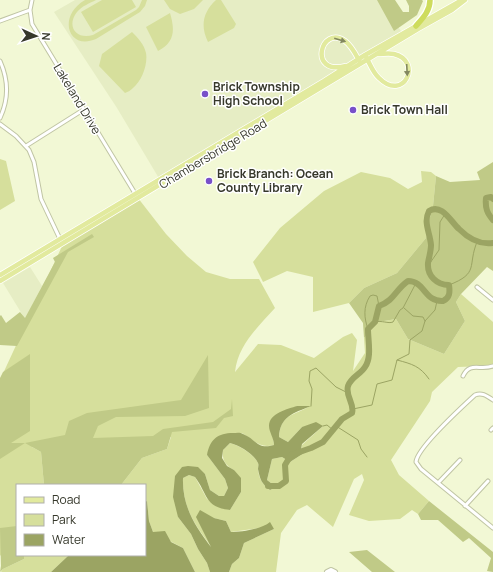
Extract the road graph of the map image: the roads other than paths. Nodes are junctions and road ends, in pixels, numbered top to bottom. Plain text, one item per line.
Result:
1 (32, 0) edge
2 (430, 0) edge
3 (462, 0) edge
4 (465, 0) edge
5 (30, 10) junction
6 (0, 21) edge
7 (416, 26) junction
8 (378, 54) junction
9 (366, 58) junction
10 (0, 61) edge
11 (360, 62) junction
12 (351, 64) junction
13 (83, 110) junction
14 (0, 118) edge
15 (0, 124) edge
16 (26, 146) junction
17 (136, 195) junction
18 (61, 242) junction
19 (0, 276) edge
20 (0, 281) edge
21 (477, 287) dead end
22 (493, 300) edge
23 (493, 366) edge
24 (463, 376) dead end
25 (493, 400) edge
26 (460, 460) dead end
27 (488, 481) dead end
28 (438, 484) junction
29 (465, 506) junction
30 (493, 528) edge
31 (327, 572) edge
32 (335, 572) edge

1 - 5 street, Lakeland Drive
2 - 7 highway
3 - 7 main road, Chambersbridge Road
4 - 8 main road, Chambersbridge Road
5 - 6 street
5 - 13 street, Lakeland Drive
7 - 9 main road, Chambersbridge Road
8 - 9 main road, Chambersbridge Road
8 -> 9 main road
9 - 11 main road, Chambersbridge Road
10 - 14 street
11 - 12 main road, Chambersbridge Road
12 -> 11 main road
11 - 18 main road, Chambersbridge Road
12 - 17 main road, Chambersbridge Road
13 - 16 street
13 - 17 street, Lakeland Drive
15 - 16 street
16 - 18 street
17 - 18 main road, Chambersbridge Road
18 - 19 main road, Chambersbridge Road
18 - 20 main road, Chambersbridge Road
21 - 22 street
23 - 24 street
25 - 28 street
26 - 28 street
27 - 29 street
28 - 29 street
29 - 30 street
31 - 32 street

